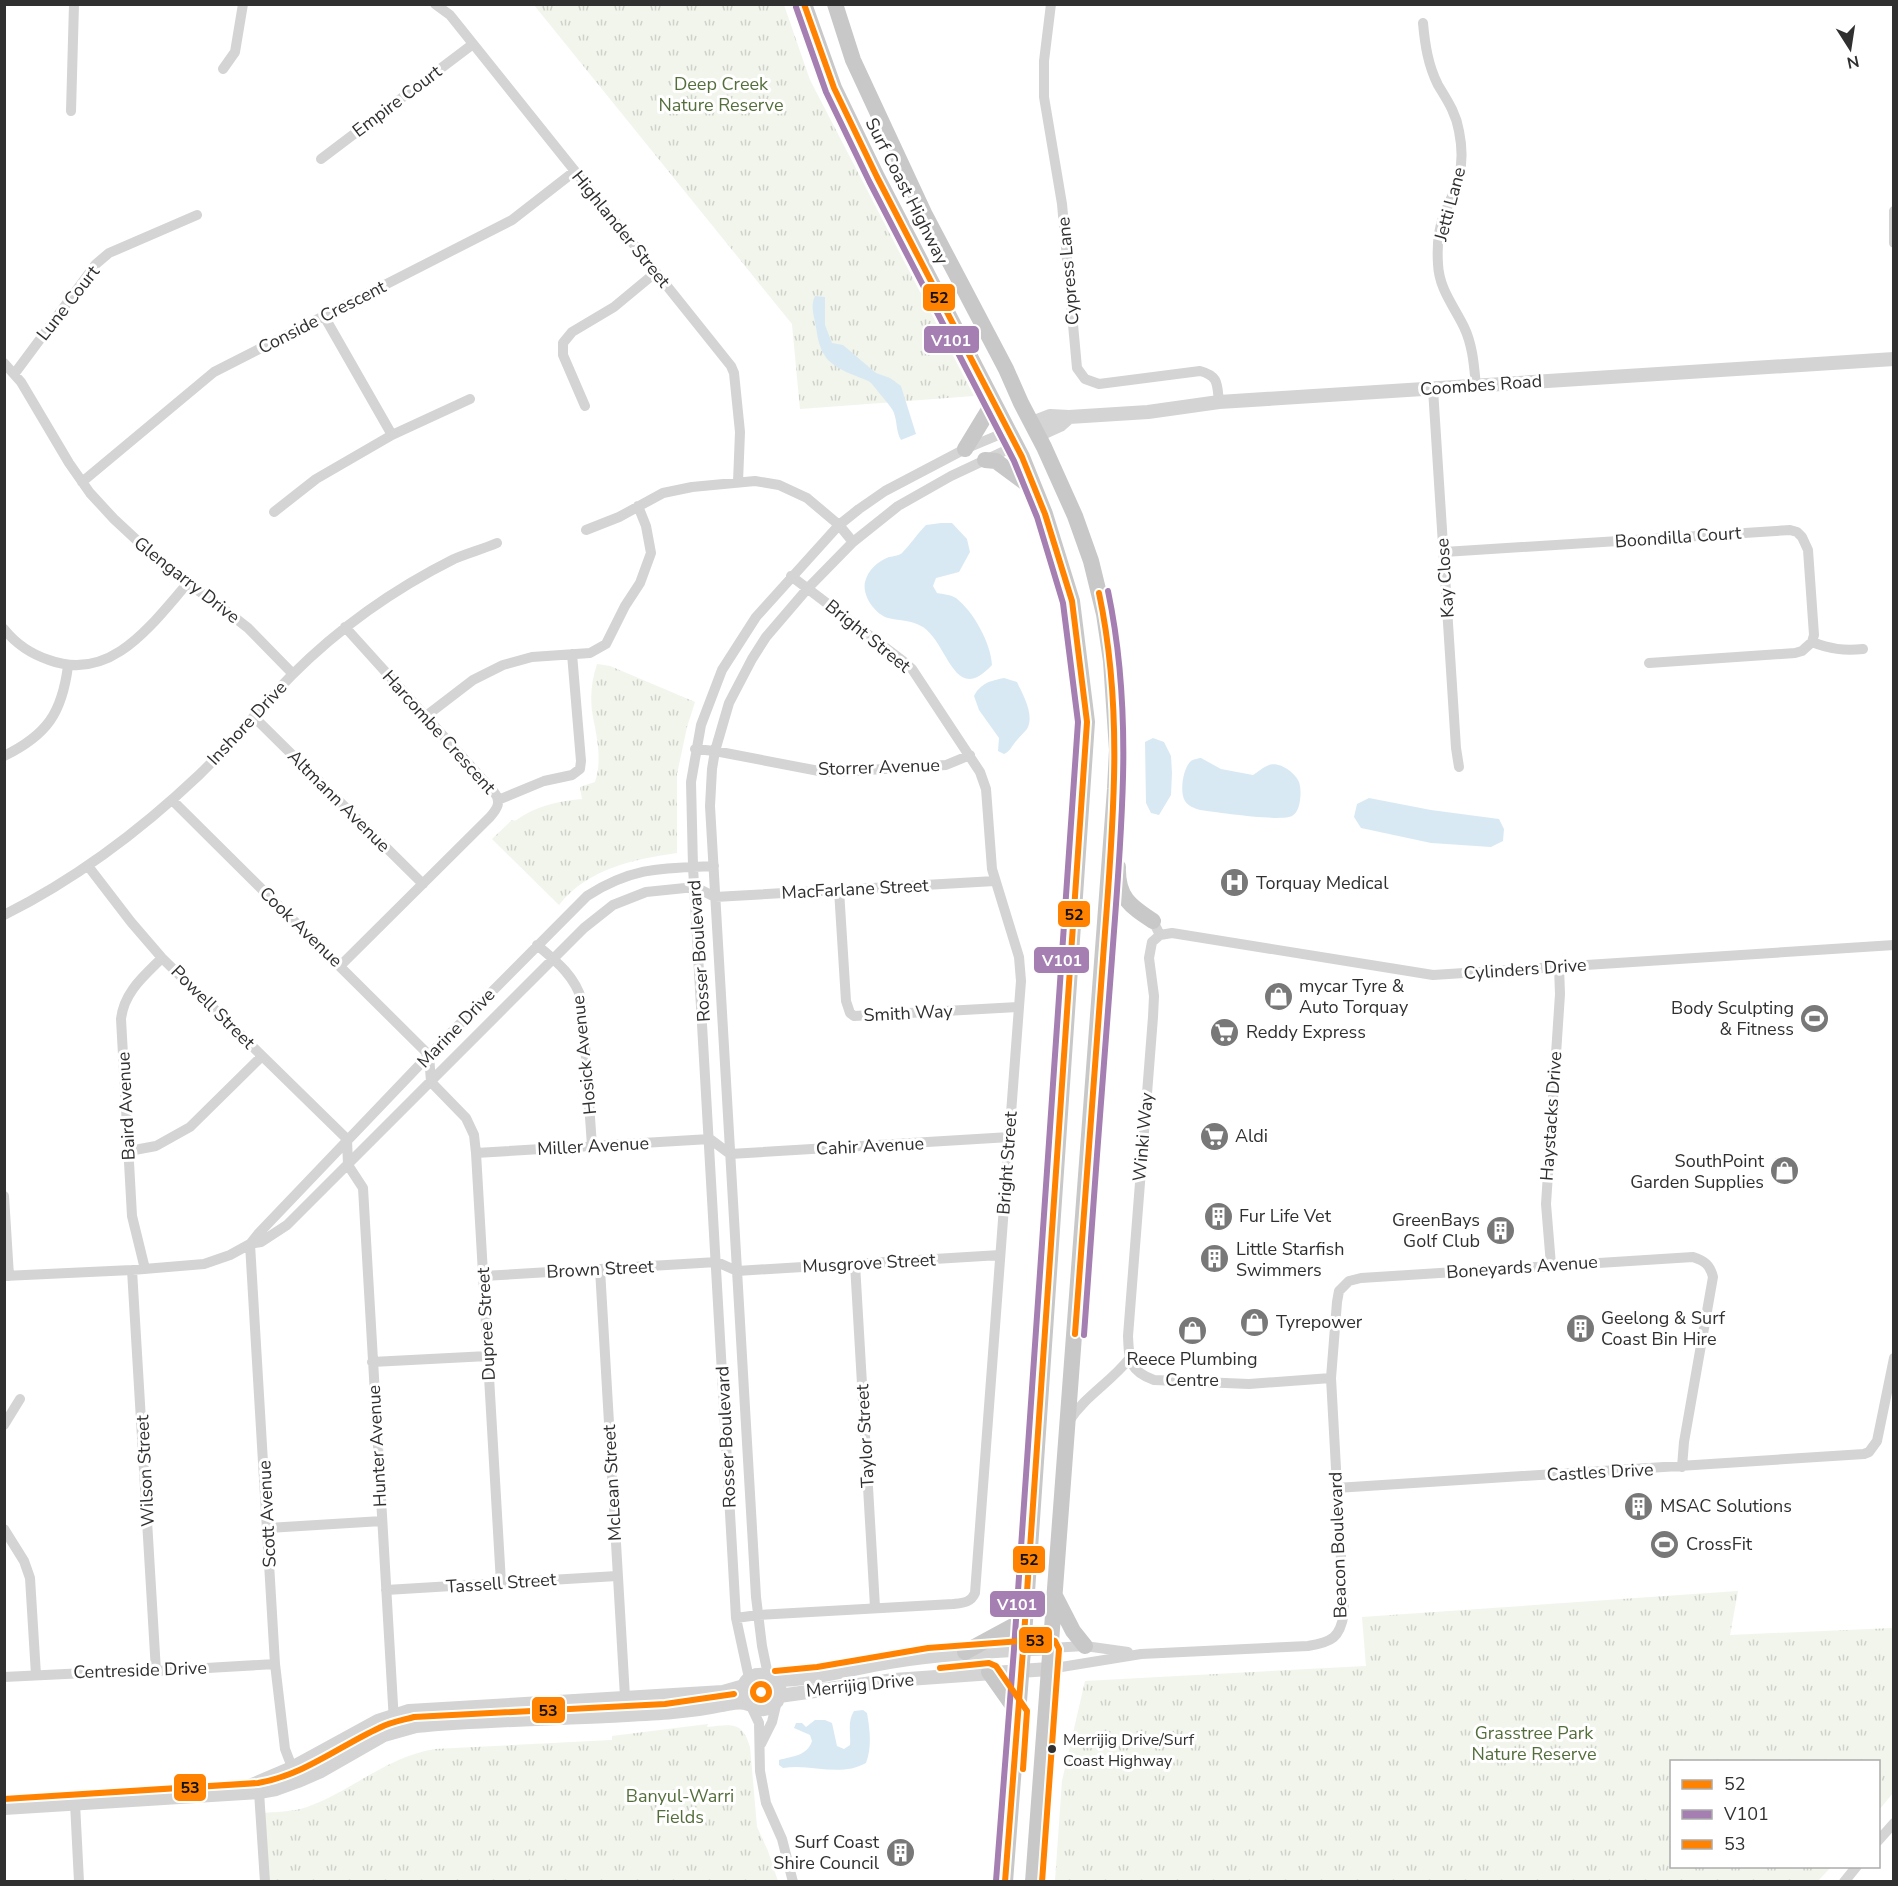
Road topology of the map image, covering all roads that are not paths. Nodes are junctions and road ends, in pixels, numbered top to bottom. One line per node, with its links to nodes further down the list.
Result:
1 (74, 4): 10 (street)
2 (243, 4): 9 (street)
3 (435, 4): 8 (street, Highlander Street)
4 (804, 4): 16 (main road, Surf Coast Highway)
5 (835, 4): 15 (main road, Surf Coast Highway)
6 (1051, 4): 26 (street, Cypress Lane)
7 (1423, 23): 23 (street, Jetti Lane)
8 (473, 44): 11 (street, Empire Court); 12 (street, Highlander Street)
9 (223, 69)
10 (71, 111)
11 (321, 159)
12 (574, 171): 18 (street, Highlander Street); 19 (street, Conside Crescent)
13 (1893, 211): 17 (street)
14 (197, 215): 22 (street, Lune Court)
15 (925, 215): 16 (main road); 29 (main road, Surf Coast Highway)
16 (902, 227): 27 (main road, Surf Coast Highway)
17 (1893, 243)
18 (655, 273): 28 (street); 35 (street, Highlander Street)
19 (324, 316): 30 (street); 34 (street, Conside Crescent)
20 (1893, 359): 23 (street, Coombes Road)
21 (4, 363): 22 (street, Glengarry Drive)
22 (15, 373): 34 (street, Glengarry Drive)
23 (1476, 386): 24 (street, Coombes Road)
24 (1433, 388): 26 (street, Coombes Road); 43 (street, Kay Close)
25 (470, 399): 30 (street)
26 (1220, 402): 29 (street, Coombes Road)
27 (993, 403): 31 (main road, Surf Coast Highway); 32 (main road)
28 (585, 406)
29 (1035, 429): 31 (main road); 62 (main road, Surf Coast Highway)
30 (392, 435): 38 (street)
31 (1012, 439): 32 (street, Rosser Boulevard); 33 (street, Rosser Boulevard); 36 (main road, Surf Coast Highway)
32 (965, 449): 39 (street, Rosser Boulevard)
33 (985, 460): 36 (main road); 41 (street, Rosser Boulevard)
34 (82, 482): 45 (street, Glengarry Drive)
35 (738, 482): 37 (street); 39 (street)
36 (1036, 491): 126 (main road, Surf Coast Highway)
37 (638, 506): 40 (street); 51 (street)
38 (274, 512)
39 (838, 525): 41 (street); 44 (street, Rosser Boulevard)
40 (586, 530)
41 (853, 542): 46 (street, Rosser Boulevard)
42 (497, 543): 47 (street, Inshore Drive)
43 (1444, 552): 49 (street, Boondilla Court); 61 (street, Kay Close)
44 (791, 576): 46 (street, Bright Street); 57 (street, Rosser Boulevard)
45 (187, 584): 53 (street); 54 (street, Glengarry Drive)
46 (808, 588): 58 (street, Rosser Boulevard); 59 (street, Bright Street)
47 (345, 627): 54 (street, Inshore Drive); 55 (street, Harcombe Crescent)
48 (4, 629): 53 (street)
49 (1812, 642): 50 (street); 52 (street)
50 (1863, 649)
51 (572, 654): 55 (street); 64 (street)
52 (1649, 663)
53 (68, 666): 60 (street)
54 (293, 674): 56 (street, Inshore Drive)
55 (426, 716): 64 (street, Harcombe Crescent)
56 (254, 717): 63 (street, Inshore Drive); 69 (street, Altmann Avenue)
57 (696, 749): 58 (street, Storrer Avenue); 67 (street, Rosser Boulevard)
58 (715, 751): 59 (street, Storrer Avenue); 66 (street, Rosser Boulevard)
59 (970, 755): 68 (street, Bright Street)
60 (4, 756)
61 (1459, 767)
62 (1115, 789): 74 (main road); 112 (main road, Surf Coast Highway)
63 (172, 800): 65 (street, Inshore Drive); 79 (street, Cook Avenue)
64 (498, 800): 69 (street, Harcombe Crescent)
65 (88, 866): 73 (street, Inshore Drive); 77 (street, Powell Street)
66 (714, 866): 67 (street, Marine Drive); 72 (street, Rosser Boulevard)
67 (693, 867): 70 (street, Rosser Boulevard); 75 (street, Marine Drive)
68 (995, 881): 71 (street, MacFarlane Street); 81 (street, Bright Street)
69 (423, 884): 79 (street, Harcombe Crescent)
70 (695, 887): 72 (street); 78 (street, Marine Drive); 87 (street, Rosser Boulevard)
71 (839, 890): 72 (street, MacFarlane Street); 81 (street, Smith Way)
72 (715, 897): 91 (street, Rosser Boulevard)
73 (4, 915)
74 (1156, 928): 80 (street, Cylinders Drive); 108 (street, Winki Way)
75 (537, 945): 78 (street, Hosick Avenue); 82 (street, Marine Drive)
76 (1893, 945): 80 (street, Cylinders Drive)
77 (162, 958): 83 (street, Powell Street); 89 (street, Baird Avenue)
78 (553, 959): 84 (street, Marine Drive); 88 (street, Hosick Avenue)
79 (340, 966): 82 (street, Cook Avenue)
80 (1559, 967): 98 (street, Haystacks Drive)
81 (1019, 1006): 85 (street, Bright Street)
82 (429, 1055): 84 (street); 86 (street, Marine Drive)
83 (262, 1056): 86 (street, Powell Street); 89 (street)
84 (431, 1082): 90 (street, Dupree Street); 92 (street, Marine Drive)
85 (1010, 1137): 91 (street, Cahir Avenue); 95 (street, Bright Street)
86 (347, 1139): 92 (street); 94 (street, Marine Drive)
87 (710, 1139): 88 (street, Miller Avenue); 91 (street); 96 (street, Rosser Boulevard)
88 (592, 1146): 90 (street, Miller Avenue)
89 (129, 1151): 99 (street, Baird Avenue)
90 (476, 1153): 104 (street, Dupree Street)
91 (730, 1154): 102 (street, Rosser Boulevard)
92 (348, 1165): 94 (street, Marine Drive); 109 (street, Hunter Avenue)
93 (4, 1196): 103 (street)
94 (250, 1244): 99 (street, Marine Drive); 117 (street, Scott Avenue)
95 (1000, 1255): 97 (street, Musgrove Street); 123 (street, Bright Street)
96 (717, 1262): 100 (street, Brown Street); 102 (street); 125 (street, Rosser Boulevard)
97 (855, 1264): 102 (street, Musgrove Street); 123 (street, Taylor Street)
98 (1551, 1265): 105 (street, Boneyards Avenue); 114 (street, Boneyards Avenue)
99 (145, 1269): 101 (street, Marine Drive)
100 (600, 1269): 104 (street, Brown Street); 119 (street, McLean Street)
101 (132, 1270): 103 (street, Marine Drive); 135 (street, Wilson Street)
102 (737, 1271): 124 (street, Rosser Boulevard)
103 (7, 1276)
104 (483, 1276): 106 (street, Dupree Street)
105 (1339, 1291): 110 (street, Beacon Boulevard)
106 (488, 1356): 109 (street); 120 (street, Dupree Street)
107 (1893, 1358): 114 (street, Castles Drive)
108 (1129, 1359): 110 (street); 112 (street)
109 (372, 1362): 116 (street, Hunter Avenue)
110 (1331, 1378): 115 (street, Beacon Boulevard)
111 (20, 1399): 113 (street)
112 (1069, 1422): 122 (main road, Surf Coast Highway)
113 (4, 1425)
114 (1682, 1467): 115 (street, Castles Drive)
115 (1336, 1488): 131 (street, Beacon Boulevard)
116 (382, 1521): 117 (street); 121 (street, Hunter Avenue)
117 (268, 1528): 132 (street, Scott Avenue)
118 (4, 1529): 137 (street)
119 (617, 1576): 120 (street, Tassell Street); 141 (street, McLean Street)
120 (501, 1583): 121 (street, Tassell Street)
121 (386, 1590): 145 (street, Hunter Avenue)
122 (1054, 1596): 127 (main road); 128 (main road, Surf Coast Highway)
123 (875, 1607): 124 (street, Bright Street)
124 (758, 1615): 125 (street); 139 (street, Rosser Boulevard)
125 (736, 1618): 140 (street, Rosser Boulevard)
126 (1024, 1620): 129 (main road, Surf Coast Highway); 130 (main road)
127 (1085, 1646): 128 (street, Beacon Boulevard); 131 (street, Beacon Boulevard)
128 (1050, 1648): 129 (street, Merrijig Drive); 133 (main road, Surf Coast Highway)
129 (1023, 1650): 130 (street, Merrijig Drive); 134 (main road, Surf Coast Highway)
130 (965, 1652): 139 (street, Merrijig Drive)
131 (1141, 1654): 133 (street, Beacon Boulevard)
132 (275, 1664): 135 (street, Centreside Drive); 148 (street, Scott Avenue)
133 (1049, 1669): 134 (street, Merrijig Drive); 161 (main road, Surf Coast Highway)
134 (1022, 1670): 136 (street, Merrijig Drive); 144 (main road, Surf Coast Highway)
135 (156, 1671): 137 (street, Centreside Drive)
136 (989, 1672): 142 (street, Merrijig Drive); 144 (main road)
137 (36, 1675): 138 (street, Centreside Drive)
138 (4, 1677)
139 (772, 1678): 140 (street, Merrijig Drive); 142 (street, Merrijig Drive)
140 (747, 1682): 141 (street, Merrijig Drive); 143 (street)
141 (625, 1697): 145 (street, Merrijig Drive)
142 (778, 1699): 143 (street, Merrijig Drive); 147 (street)
143 (748, 1704): 146 (street, Merrijig Drive); 147 (street)
144 (1018, 1713): 160 (main road, Surf Coast Highway)
145 (394, 1714): 146 (street, Hunter Avenue); 148 (street, Merrijig Drive)
146 (395, 1731): 149 (street, Merrijig Drive)
147 (760, 1747): 159 (street)
148 (292, 1768): 149 (street, Scott Avenue); 150 (street, Merrijig Drive)
149 (298, 1781): 151 (street, Merrijig Drive)
150 (234, 1792): 151 (street, Merrijig Drive); 152 (street, Merrijig Drive)
151 (259, 1792): 158 (street)
152 (75, 1803): 153 (street, Merrijig Drive); 157 (street)
153 (4, 1808)
154 (1893, 1823): 155 (street)
155 (1880, 1839)
156 (1855, 1868): 162 (street)
157 (80, 1881)
158 (265, 1881)
159 (793, 1881)
160 (1005, 1881)
161 (1033, 1881)
162 (1844, 1881)

